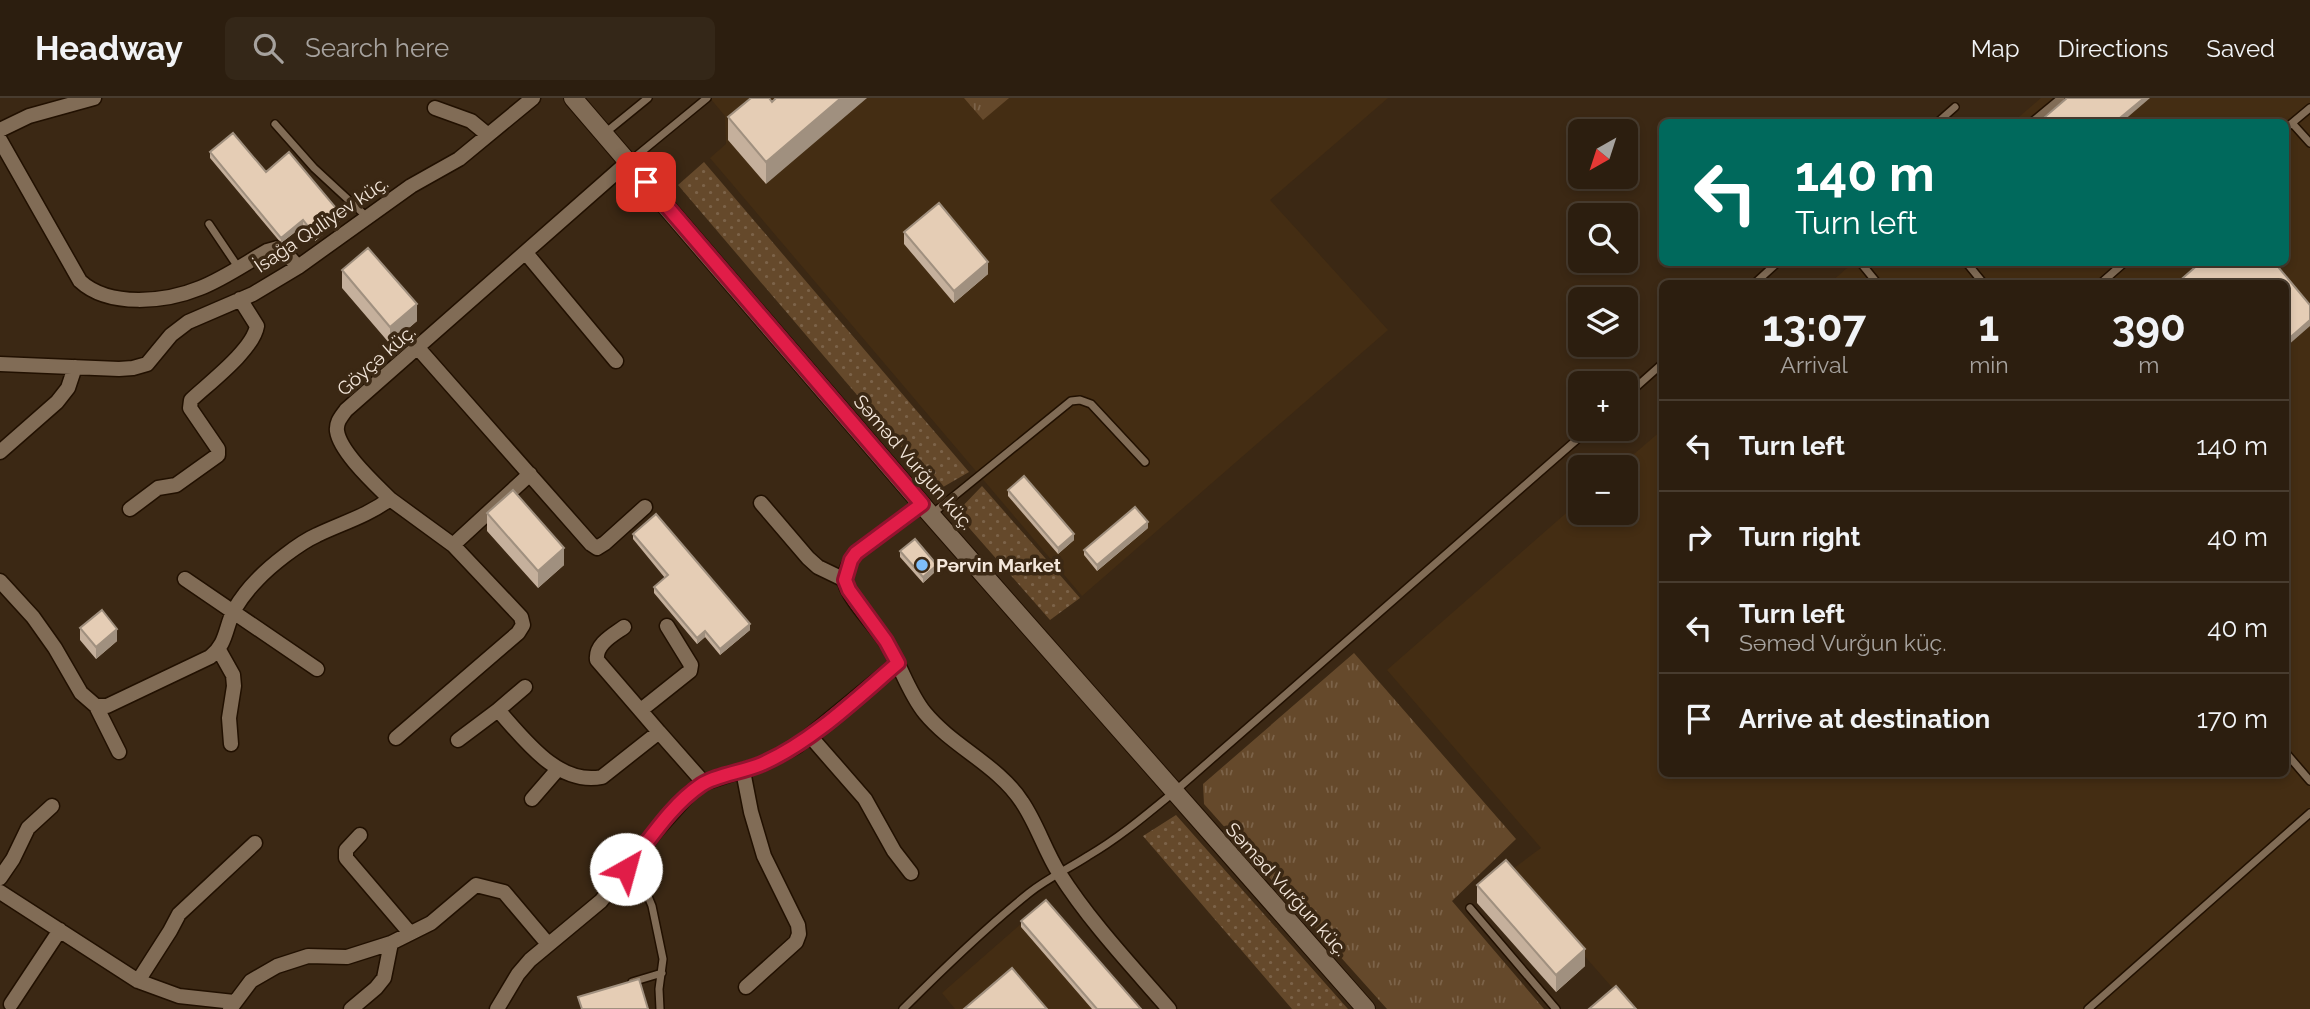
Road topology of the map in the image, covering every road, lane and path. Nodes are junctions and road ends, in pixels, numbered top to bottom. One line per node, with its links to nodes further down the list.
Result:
1 (94, 98): 15 (street)
2 (533, 98): 17 (street, İsağa Quliyev küç.)
3 (648, 98): 16 (lane)
4 (707, 98): 20 (lane)
5 (2061, 98): 11 (lane)
6 (580, 100): 16 (main road, Səməd Vurğun küç.)
7 (1955, 107): 10 (lane)
8 (435, 108): 17 (street)
9 (2310, 108): 12 (lane)
10 (1941, 119)
11 (2036, 119)
12 (2292, 122): 14 (lane); 19 (lane)
13 (275, 124): 21 (lane)
14 (2289, 125)
15 (0, 130)
16 (604, 134): 20 (main road, Səməd Vurğun küç.)
17 (488, 135): 21 (street, İsağa Quliyev küç.)
18 (0, 140): 28 (street)
19 (2310, 143)
20 (628, 162): 23 (street, Göyçə küç.); 49 (main road, Səməd Vurğun küç.)
21 (368, 218): 29 (street, İsağa Quliyev küç.)
22 (209, 224): 28 (lane)
23 (526, 253): 35 (street, Göyçə küç.); 36 (street)
24 (1774, 266): 30 (lane)
25 (1863, 266): 31 (lane)
26 (1969, 266): 32 (lane)
27 (2120, 266): 33 (lane)
28 (238, 267): 29 (street)
29 (298, 267): 34 (street, İsağa Quliyev küç.)
30 (1758, 280)
31 (1875, 280)
32 (1981, 280)
33 (2105, 280)
34 (240, 299): 38 (street, İsağa Quliyev küç.); 48 (street)
35 (418, 348): 44 (street); 45 (street, Göyçə küç.)
36 (616, 361)
37 (0, 363): 38 (street, İsağa Quliyev küç.)
38 (75, 367): 42 (street)
39 (1659, 367): 40 (lane)
40 (1638, 385)
41 (1575, 441): 75 (lane)
42 (0, 452)
43 (1145, 462): 49 (lane)
44 (530, 474): 47 (street); 50 (street)
45 (390, 499): 50 (street); 54 (street)
46 (761, 503): 52 (street)
47 (645, 507)
48 (130, 509)
49 (927, 509): 52 (street); 75 (main road, Səməd Vurğun küç.)
50 (453, 545): 66 (street)
51 (185, 579): 54 (street)
52 (845, 580): 58 (street)
53 (0, 581): 61 (street)
54 (233, 613): 57 (street); 59 (street)
55 (667, 626): 63 (street)
56 (624, 627): 63 (street)
57 (219, 650): 61 (street); 68 (street)
58 (898, 663): 65 (street); 82 (street)
59 (317, 669)
60 (525, 687): 62 (street)
61 (96, 706): 69 (street)
62 (498, 710): 67 (street); 71 (street)
63 (641, 710): 64 (street)
64 (659, 732): 71 (street); 74 (street)
65 (810, 736): 72 (street); 83 (street)
66 (396, 738)
67 (458, 740)
68 (232, 744)
69 (119, 752)
70 (2289, 757): 73 (lane)
71 (558, 768): 76 (street)
72 (743, 771): 74 (street); 94 (street)
73 (2310, 782)
74 (704, 783): 81 (street)
75 (1174, 792): 82 (lane); 103 (main road, Səməd Vurğun küç.)
76 (532, 799)
77 (51, 806): 84 (street)
78 (2310, 813): 105 (lane)
79 (360, 835): 88 (street)
80 (255, 843): 92 (street)
81 (626, 869): 90 (street); 91 (lane)
82 (1058, 872): 101 (lane); 102 (street)
83 (911, 873)
84 (0, 878)
85 (0, 892): 87 (street)
86 (1469, 908): 104 (lane)
87 (60, 930): 92 (street); 96 (street)
88 (410, 933): 89 (street); 90 (street)
89 (391, 943): 97 (street); 98 (street)
90 (548, 944): 95 (street)
91 (662, 973): 93 (lane); 100 (lane)
92 (138, 981): 97 (street)
93 (628, 983)
94 (746, 987)
95 (509, 1003): 99 (street)
96 (11, 1004)
97 (232, 1005)
98 (351, 1009)
99 (497, 1009)
100 (660, 1009)
101 (903, 1009)
102 (1169, 1009)
103 (1366, 1009)
104 (1556, 1009)
105 (2088, 1009)

